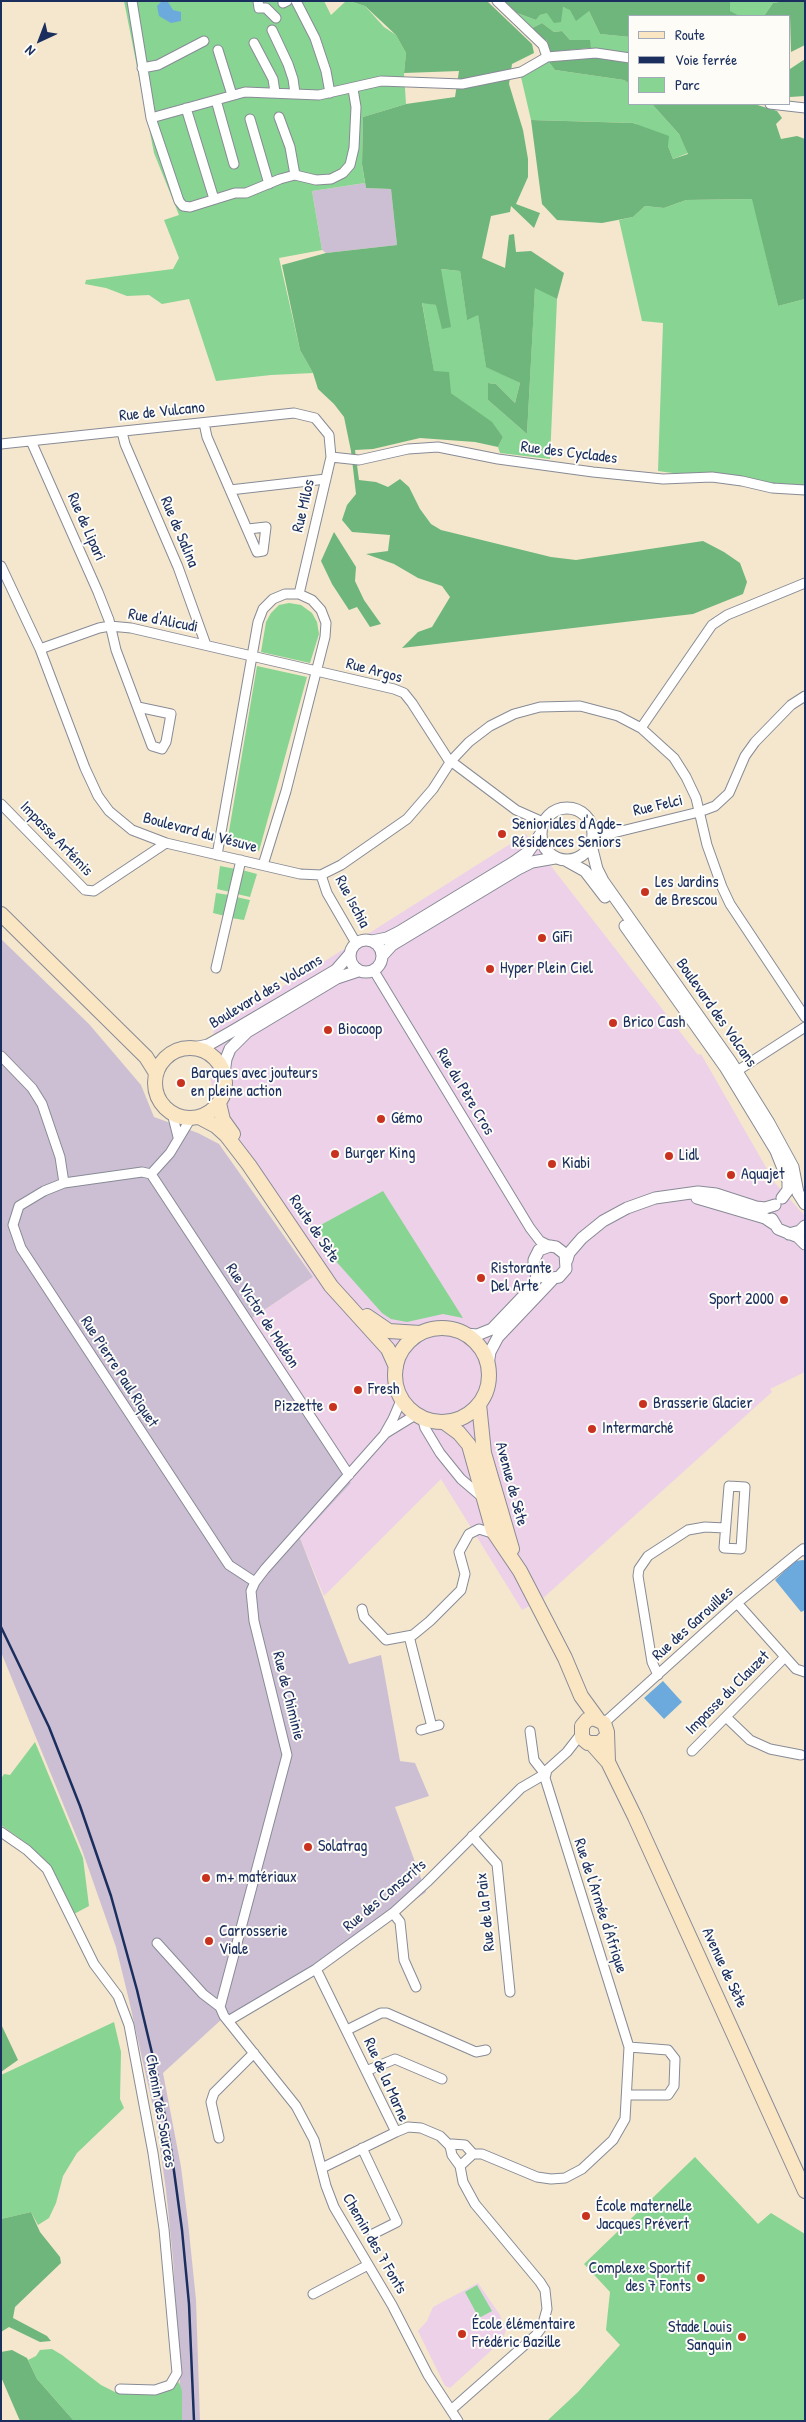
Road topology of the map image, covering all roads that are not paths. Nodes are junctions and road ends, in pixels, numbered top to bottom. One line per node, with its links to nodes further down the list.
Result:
1 (132, 1): 12 (street)
2 (258, 1): 5 (street)
3 (296, 1): 15 (street)
4 (497, 1): 10 (street)
5 (276, 18)
6 (272, 30): 16 (street)
7 (204, 41): 12 (street)
8 (254, 43): 14 (street)
9 (218, 50): 17 (street)
10 (547, 57): 11 (street); 13 (street)
11 (628, 58)
12 (142, 68): 22 (street)
13 (353, 89): 15 (street); 26 (street)
14 (275, 92): 16 (street); 17 (street)
15 (330, 93): 16 (street)
16 (295, 94)
17 (232, 95): 18 (street)
18 (216, 100): 20 (street); 25 (street)
19 (779, 105): 21 (street)
20 (186, 108): 22 (street); 28 (street)
21 (805, 108)
22 (151, 118): 28 (street)
23 (279, 118): 26 (street)
24 (250, 119): 27 (street)
25 (234, 164)
26 (295, 175): 27 (street)
27 (269, 184): 28 (street)
28 (214, 199)
29 (204, 423): 30 (street, Rue de Vulcano); 31 (street, Rue de Vulcano); 36 (street)
30 (323, 426): 34 (street, Rue Milos)
31 (122, 432): 32 (street, Rue de Vulcano); 43 (street, Rue de Salina)
32 (31, 441): 33 (street, Rue de Vulcano); 42 (street, Rue de Lipari)
33 (1, 444)
34 (331, 457): 35 (street, Rue Milos); 37 (street, Rue des Cyclades)
35 (326, 479): 36 (street); 41 (street, Rue Milos)
36 (230, 490): 38 (street)
37 (805, 490)
38 (248, 529)
39 (1, 566): 44 (street, Boulevard du Vésuve)
40 (805, 583): 49 (street)
41 (299, 594): 45 (street); 46 (street)
42 (110, 626): 43 (street, Rue d'Alicudi); 44 (street, Rue d'Alicudi); 48 (street, Rue de Lipari)
43 (206, 645): 45 (street, Rue d'Alicudi)
44 (40, 650): 56 (street, Boulevard du Vésuve)
45 (252, 657): 46 (street); 57 (street)
46 (315, 671): 50 (street, Rue Argos); 60 (street)
47 (805, 696): 52 (street, Rue Felci)
48 (138, 707): 48 (street, Rue de Lipari)
49 (641, 728): 50 (street); 52 (street)
50 (451, 761): 53 (street, Rue Argos); 61 (street)
51 (1, 804): 56 (street, Impasse Artémis)
52 (699, 812): 55 (street, Rue Felci); 70 (street)
53 (543, 822): 54 (street); 55 (street)
54 (540, 835): 58 (street); 63 (street)
55 (592, 840): 58 (street); 76 (street, Boulevard des Volcans)
56 (166, 843): 57 (street, Boulevard du Vésuve)
57 (217, 854): 59 (street, Boulevard du Vésuve)
58 (561, 859): 66 (street); 86 (street, Boulevard des Volcans)
59 (241, 860): 60 (street, Boulevard du Vésuve); 67 (street)
60 (263, 866): 61 (street, Boulevard du Vésuve)
61 (321, 875): 64 (street, Rue Ischia)
62 (1, 914): 72 (main road)
63 (372, 941): 64 (street); 66 (street)
64 (356, 943): 65 (street)
65 (349, 955): 68 (street); 73 (street, Boulevard des Volcans)
66 (382, 956): 69 (street)
67 (216, 968)
68 (358, 971): 69 (street); 78 (street, Boulevard des Volcans)
69 (374, 971): 90 (street, Rue du Père Cros)
70 (805, 1017)
71 (805, 1028): 76 (street)
72 (125, 1037): 74 (main road); 77 (main road)
73 (194, 1048): 74 (main road); 78 (main road)
74 (172, 1053): 77 (main road)
75 (1, 1056): 84 (street)
76 (737, 1071): 87 (street, Boulevard des Volcans)
77 (156, 1073): 80 (main road)
78 (224, 1074): 79 (main road)
79 (219, 1103): 81 (main road); 99 (main road, Route de Sète)
80 (172, 1113): 81 (main road); 82 (street)
81 (195, 1118): 82 (street); 102 (main road, Route de Sète)
82 (178, 1137): 83 (street)
83 (151, 1174): 84 (street); 108 (street, Rue Victor de Moléon)
84 (64, 1183): 115 (street, Rue Pierre Paul Riquet)
85 (686, 1195): 86 (street); 88 (street); 92 (street)
86 (779, 1201): 87 (street); 88 (street, Boulevard des Volcans)
87 (805, 1204)
88 (774, 1224): 91 (street)
89 (805, 1226): 91 (street)
90 (530, 1228): 94 (street, Rue du Père Cros); 95 (street, Rue du Père Cros)
91 (789, 1234): 93 (street)
92 (582, 1238): 94 (street); 96 (street)
93 (805, 1244)
94 (553, 1247): 95 (street); 96 (street)
95 (536, 1255): 97 (street)
96 (567, 1260): 98 (street)
97 (535, 1269): 98 (street); 100 (street)
98 (553, 1279): 101 (street)
99 (420, 1333): 100 (main road); 102 (main road)
100 (466, 1334): 101 (main road)
101 (488, 1365): 104 (main road)
102 (396, 1367): 103 (main road)
103 (402, 1398): 105 (main road); 107 (street)
104 (479, 1404): 106 (main road); 114 (main road, Avenue de Sète)
105 (419, 1416): 106 (main road); 107 (street); 109 (street)
106 (444, 1422): 109 (main road, Avenue de Sète)
107 (384, 1435): 108 (street)
108 (349, 1475): 115 (street)
109 (483, 1502): 111 (street); 112 (main road, Avenue de Sète)
110 (725, 1528): 110 (street); 121 (street)
111 (478, 1529): 112 (street); 118 (street)
112 (494, 1534): 114 (main road, Avenue de Sète)
113 (804, 1550): 116 (street, Rue des Garouilles)
114 (520, 1571): 125 (main road, Avenue de Sète)
115 (255, 1582): 136 (street, Rue de Chiminie)
116 (737, 1603): 119 (street); 121 (street, Rue des Garouilles)
117 (362, 1609): 118 (street)
118 (409, 1636): 123 (street)
119 (785, 1657): 120 (street); 122 (street, Impasse du Clauzet)
120 (805, 1672)
121 (658, 1675): 125 (street, Rue des Garouilles)
122 (726, 1717): 126 (street, Impasse du Clauzet); 127 (street)
123 (421, 1730)
124 (530, 1731): 128 (street, Rue de l'Armée d'Afrique)
125 (593, 1732): 128 (street); 152 (main road, Avenue de Sète)
126 (692, 1751)
127 (802, 1755)
128 (545, 1774): 130 (street, Rue des Conscrits); 139 (street, Rue de l'Armée d'Afrique)
129 (1, 1832): 156 (street, Chemin des Sources)
130 (472, 1836): 131 (street, Rue des Conscrits); 135 (street, Rue de la Paix)
131 (393, 1912): 133 (street, Rue des Conscrits); 134 (street)
132 (157, 1943): 136 (street, Chemin des 7 Fonts)
133 (316, 1968): 137 (street, Rue des Conscrits); 138 (street, Rue de la Marne)
134 (416, 1987)
135 (510, 1992)
136 (220, 2007): 137 (street, Chemin des 7 Fonts)
137 (228, 2021): 141 (street, Chemin des 7 Fonts)
138 (346, 2030): 140 (street); 142 (street, Rue de la Marne)
139 (628, 2047): 144 (street, Rue de l'Armée d'Afrique); 144 (street)
140 (486, 2050)
141 (254, 2053): 146 (street); 151 (street, Chemin des 7 Fonts)
142 (366, 2071): 143 (street); 145 (street, Rue de la Marne)
143 (442, 2079)
144 (627, 2095): 149 (street, Rue de l'Armée d'Afrique)
145 (396, 2132): 147 (street); 148 (street, Rue de la Marne)
146 (219, 2138)
147 (450, 2146): 149 (street, Rue de l'Armée d'Afrique); 150 (street)
148 (362, 2148): 151 (street, Rue de la Marne); 153 (street)
149 (473, 2154): 150 (street)
150 (460, 2166): 157 (street)
151 (322, 2168): 154 (street, Chemin des 7 Fonts)
152 (805, 2191)
153 (373, 2234)
154 (368, 2264): 155 (street); 157 (street, Chemin des 7 Fonts)
155 (313, 2294)
156 (120, 2389)
157 (451, 2410): 158 (street, Chemin des 7 Fonts)
158 (458, 2421)

